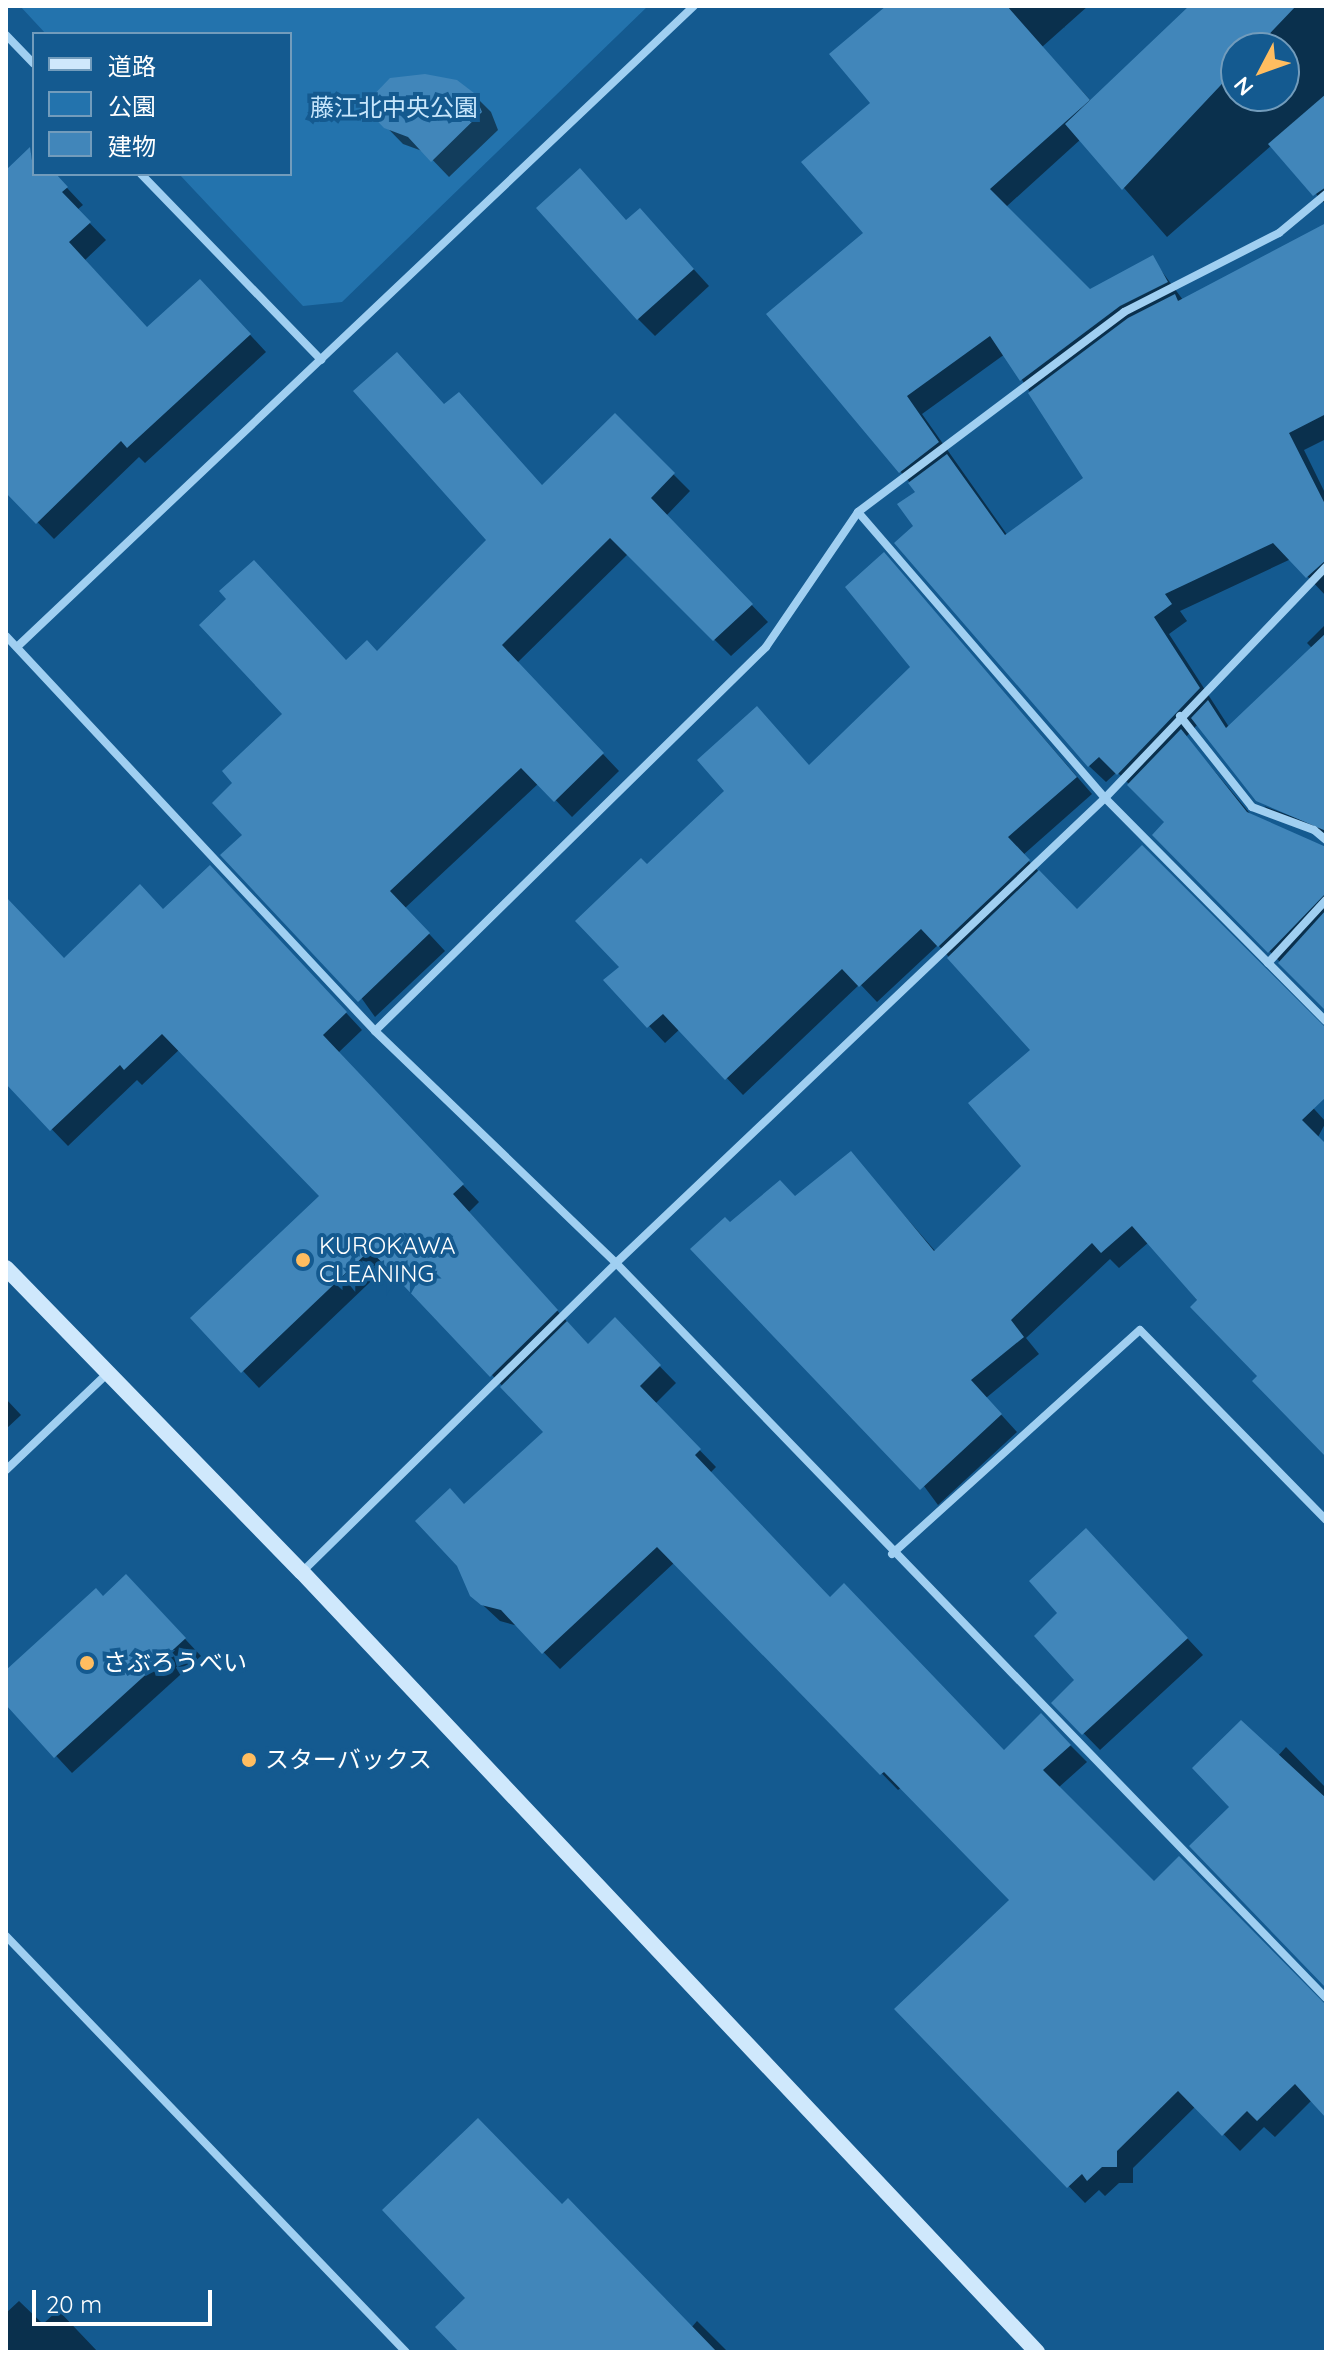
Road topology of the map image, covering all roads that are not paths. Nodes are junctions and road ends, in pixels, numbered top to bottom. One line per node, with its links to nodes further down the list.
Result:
1 (694, 6): 6 (street)
2 (6, 35): 3 (street)
3 (32, 62)
4 (143, 176): 6 (street)
5 (1326, 194): 7 (street)
6 (321, 360): 10 (street)
7 (858, 512): 12 (street); 17 (street)
8 (1326, 567): 11 (street)
9 (6, 636): 10 (street)
10 (17, 647): 17 (street)
11 (1180, 716): 12 (street); 13 (street)
12 (1105, 798): 15 (street); 18 (street)
13 (1326, 840)
14 (1326, 900): 15 (street)
15 (1268, 963): 16 (street)
16 (1326, 1021)
17 (375, 1031): 18 (street)
18 (616, 1263): 23 (street); 24 (street)
19 (6, 1268): 20 (street)
20 (108, 1372): 21 (street); 24 (street)
21 (6, 1470)
22 (1326, 1520): 23 (street)
23 (892, 1554): 26 (street)
24 (302, 1572): 28 (street)
25 (6, 1936): 27 (street)
26 (1326, 1998)
27 (406, 2352)
28 (1037, 2352)

